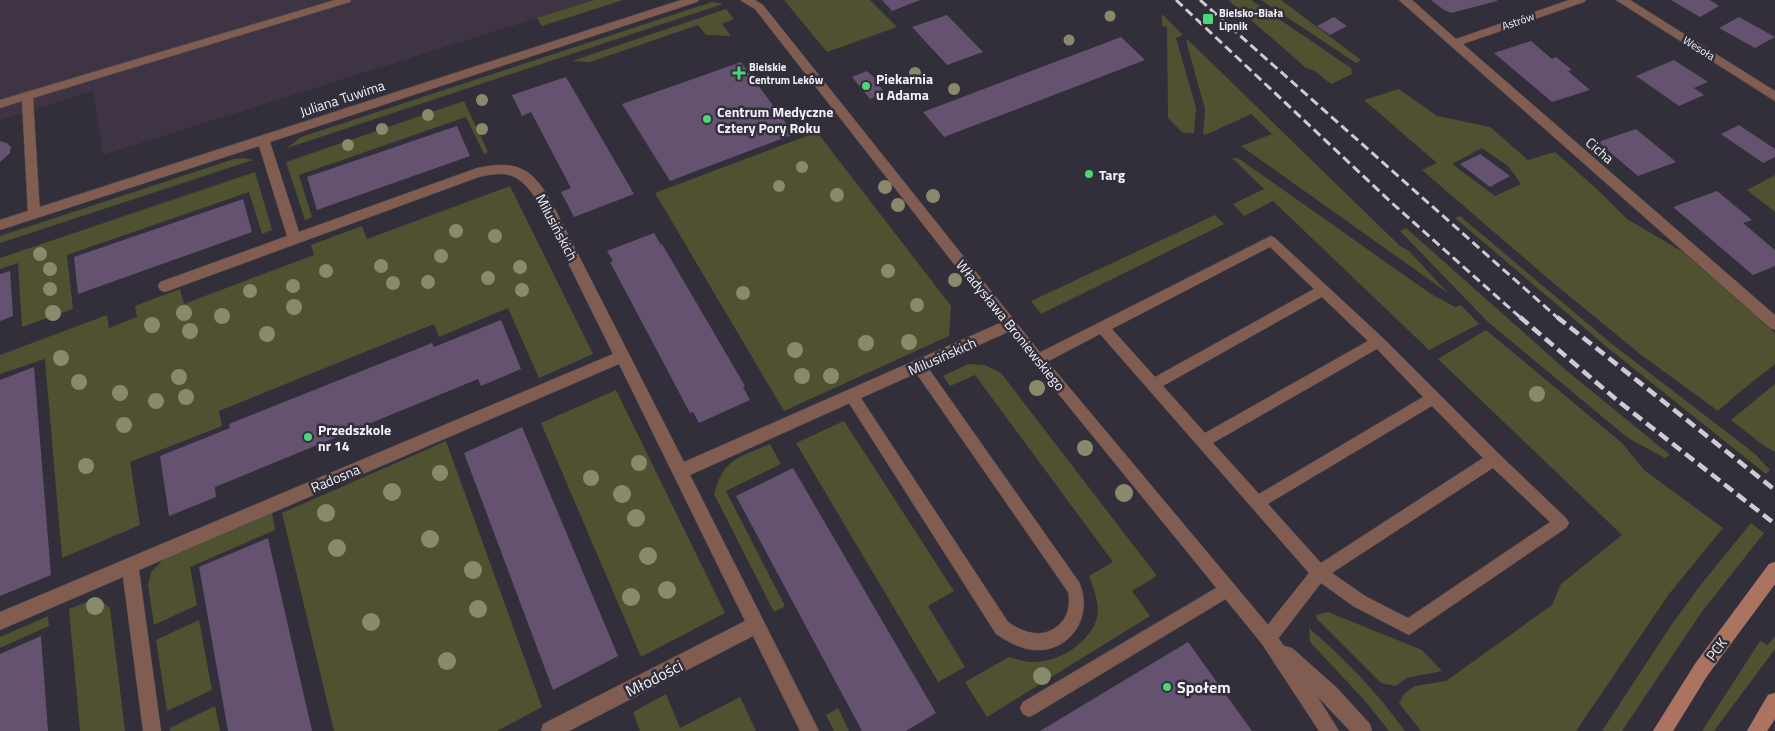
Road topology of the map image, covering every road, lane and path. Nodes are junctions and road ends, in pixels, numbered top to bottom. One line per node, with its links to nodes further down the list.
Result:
1 (346, 0): 8 (lane)
2 (693, 0): 11 (street, Juliana Tuwima)
3 (1405, 0): 7 (street, Cicha)
4 (1580, 0): 7 (street, Astrów)
5 (1622, 0): 9 (street, Wesoła)
6 (753, 4): 18 (street, Władysława Broniewskiego)
7 (1455, 42): 17 (street, Cicha)
8 (27, 96): 10 (lane); 12 (lane)
9 (1775, 97)
10 (0, 104)
11 (263, 139): 12 (street, Juliana Tuwima); 14 (street)
12 (34, 214): 13 (street, Juliana Tuwima)
13 (0, 225)
14 (295, 240): 15 (street, Milusińskich); 21 (street, Milusińskich)
15 (165, 286)
16 (1323, 290): 19 (lane); 20 (lane); 24 (lane)
17 (1775, 324)
18 (1010, 325): 22 (street, Władysława Broniewskiego); 23 (street, Milusińskich)
19 (1103, 328): 22 (lane); 24 (lane)
20 (1378, 342): 26 (lane); 27 (lane)
21 (622, 356): 29 (street, Milusińskich); 31 (street, Radosna)
22 (1038, 360): 34 (street, Władysława Broniewskiego)
23 (920, 366): 25 (street, Milusińskich); 25 (lane)
24 (1154, 384): 27 (lane)
25 (852, 396): 29 (street, Milusińskich)
26 (1433, 398): 28 (lane); 30 (lane)
27 (1204, 441): 30 (lane)
28 (1494, 459): 33 (lane); 33 (lane)
29 (681, 471): 36 (street, Milusińskich)
30 (1256, 503): 33 (lane)
31 (130, 566): 35 (street, Radosna); 40 (street)
32 (1775, 570): 45 (street, PCK)
33 (1319, 573): 37 (lane)
34 (1228, 589): 37 (street, Władysława Broniewskiego); 39 (lane)
35 (0, 621)
36 (757, 624): 41 (street, Młodości); 42 (street, Milusińskich)
37 (1268, 638): 43 (street, Władysława Broniewskiego); 44 (street, Władysława Broniewskiego)
38 (1775, 702): 46 (street)
39 (1029, 708)
40 (152, 731)
41 (550, 731)
42 (810, 731)
43 (1330, 731)
44 (1363, 731)
45 (1662, 731)
46 (1756, 731)

